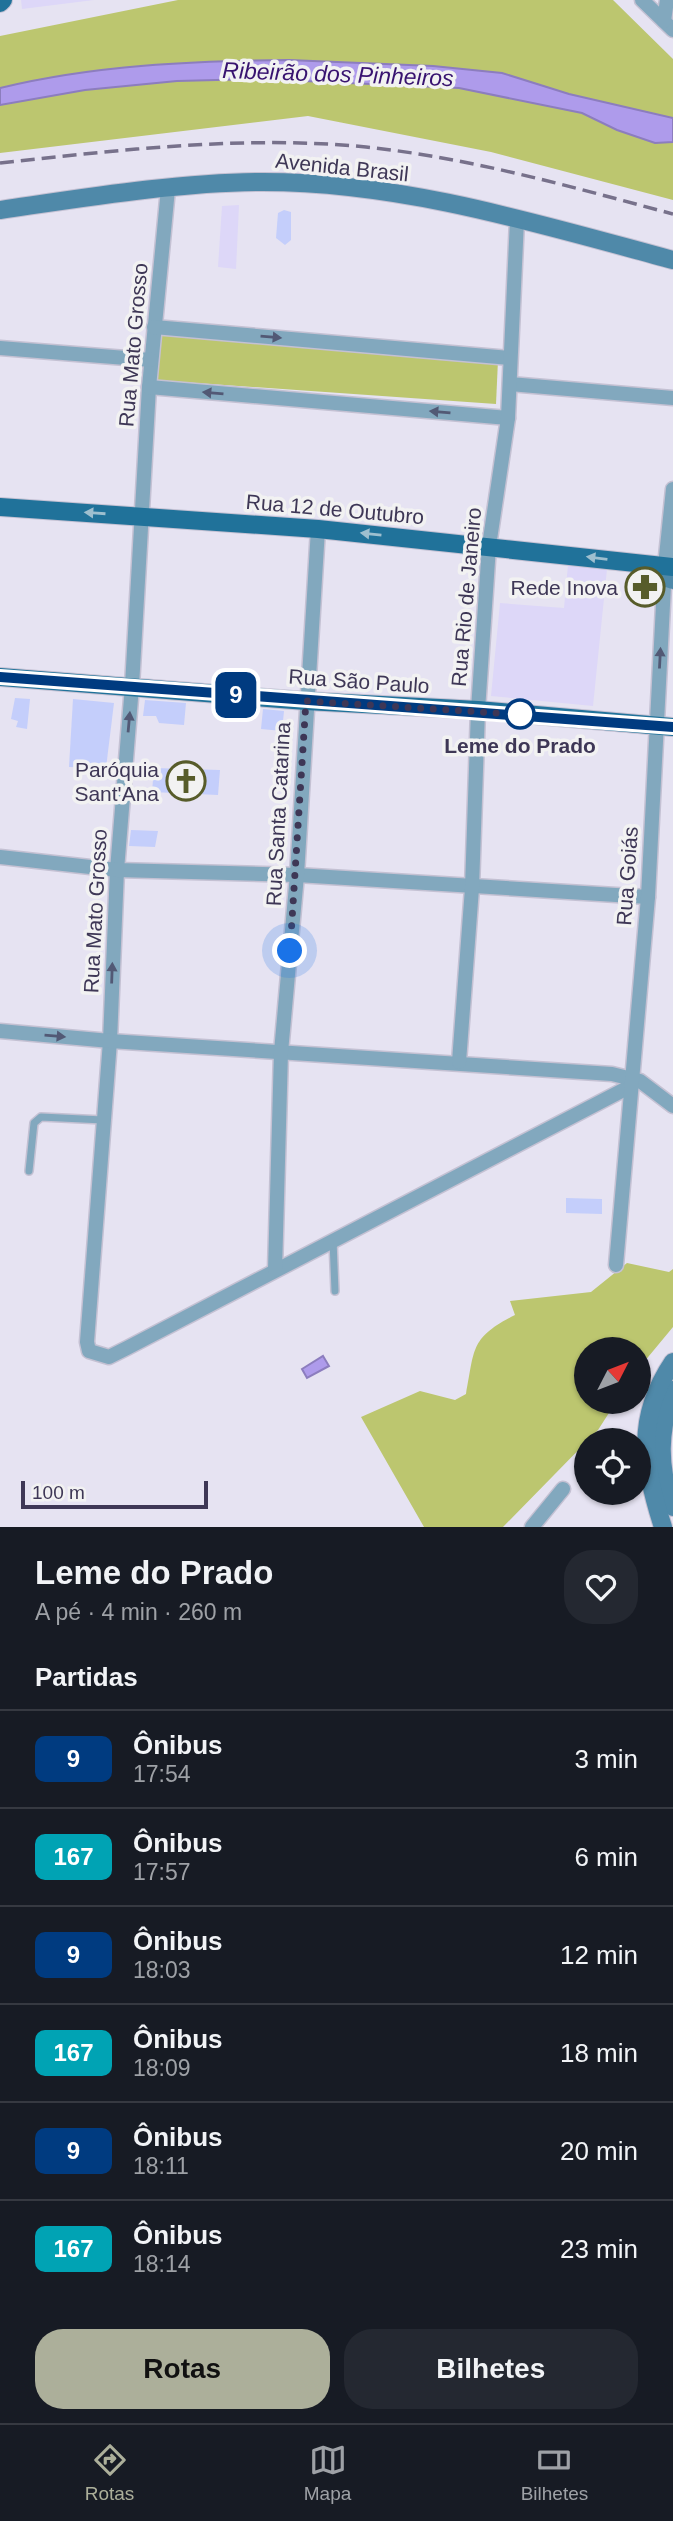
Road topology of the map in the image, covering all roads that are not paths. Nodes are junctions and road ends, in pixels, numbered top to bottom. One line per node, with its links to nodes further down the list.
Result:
1 (642, 0): 3 (street)
2 (667, 0): 3 (street)
3 (668, 25)
4 (168, 189): 5 (main road, Avenida Brasil); 6 (main road, Avenida Brasil); 8 (street, Rua Mato Grosso)
5 (0, 210)
6 (517, 220): 7 (main road, Avenida Brasil); 10 (street, Rua Rio de Janeiro)
7 (673, 260)
8 (154, 327): 10 (street, one-way to 10); 11 (street, Rua Mato Grosso)
9 (0, 348): 11 (street)
10 (510, 358): 12 (street, Rua Rio de Janeiro)
11 (151, 360): 13 (street, Rua Mato Grosso)
12 (510, 384): 14 (street); 15 (street, Rua Rio de Janeiro)
13 (149, 387): 15 (street, one-way to 13); 18 (street, Rua Mato Grosso)
14 (673, 398)
15 (508, 418): 20 (street, Rua Rio de Janeiro)
16 (673, 489): 21 (street, Rua Goiás)
17 (0, 507): 18 (main road, Rua 12 de Outubro, one-way to 17)
18 (141, 517): 19 (main road, Rua 12 de Outubro); 23 (street, Rua Mato Grosso)
19 (318, 529): 20 (main road, Rua 12 de Outubro, one-way to 19); 24 (street, Rua Santa Catarina)
20 (489, 546): 21 (main road, Rua 12 de Outubro, one-way to 20); 25 (street, Rua Rio de Janeiro)
21 (669, 573): 26 (street, Rua Goiás, one-way to 21)
22 (0, 677): 23 (main road, Rua São Paulo)
23 (132, 686): 24 (main road, Rua São Paulo); 28 (street, Rua Mato Grosso, one-way to 23)
24 (306, 701): 25 (main road, Rua São Paulo); 29 (street, Rua Santa Catarina)
25 (478, 710): 26 (main road, Rua São Paulo); 30 (street, Rua Rio de Janeiro)
26 (665, 727): 31 (street, Rua Goiás)
27 (0, 857): 28 (street)
28 (117, 870): 29 (street); 33 (street, Rua Mato Grosso, one-way to 28)
29 (297, 875): 30 (street); 34 (street, Rua Santa Catarina)
30 (472, 888): 31 (street); 35 (street, Rua Rio de Janeiro)
31 (648, 897): 36 (street, Rua Goiás)
32 (0, 1031): 33 (street, one-way to 33)
33 (110, 1041): 34 (street); 38 (street, Rua Mato Grosso)
34 (281, 1052): 35 (street); 42 (street, Rua Santa Catarina)
35 (459, 1062): 36 (street)
36 (632, 1082): 37 (street); 40 (street); 41 (street, Rua Goiás)
37 (673, 1106)
38 (103, 1120): 39 (lane); 42 (street, Rua Mato Grosso)
39 (29, 1171)
40 (333, 1240): 42 (street); 43 (lane)
41 (616, 1265)
42 (275, 1270)
43 (335, 1291)
44 (673, 1362): 49 (main road)
45 (673, 1390): 47 (main road)
46 (563, 1489): 48 (street)
47 (673, 1507)
48 (531, 1527)
49 (663, 1527)

